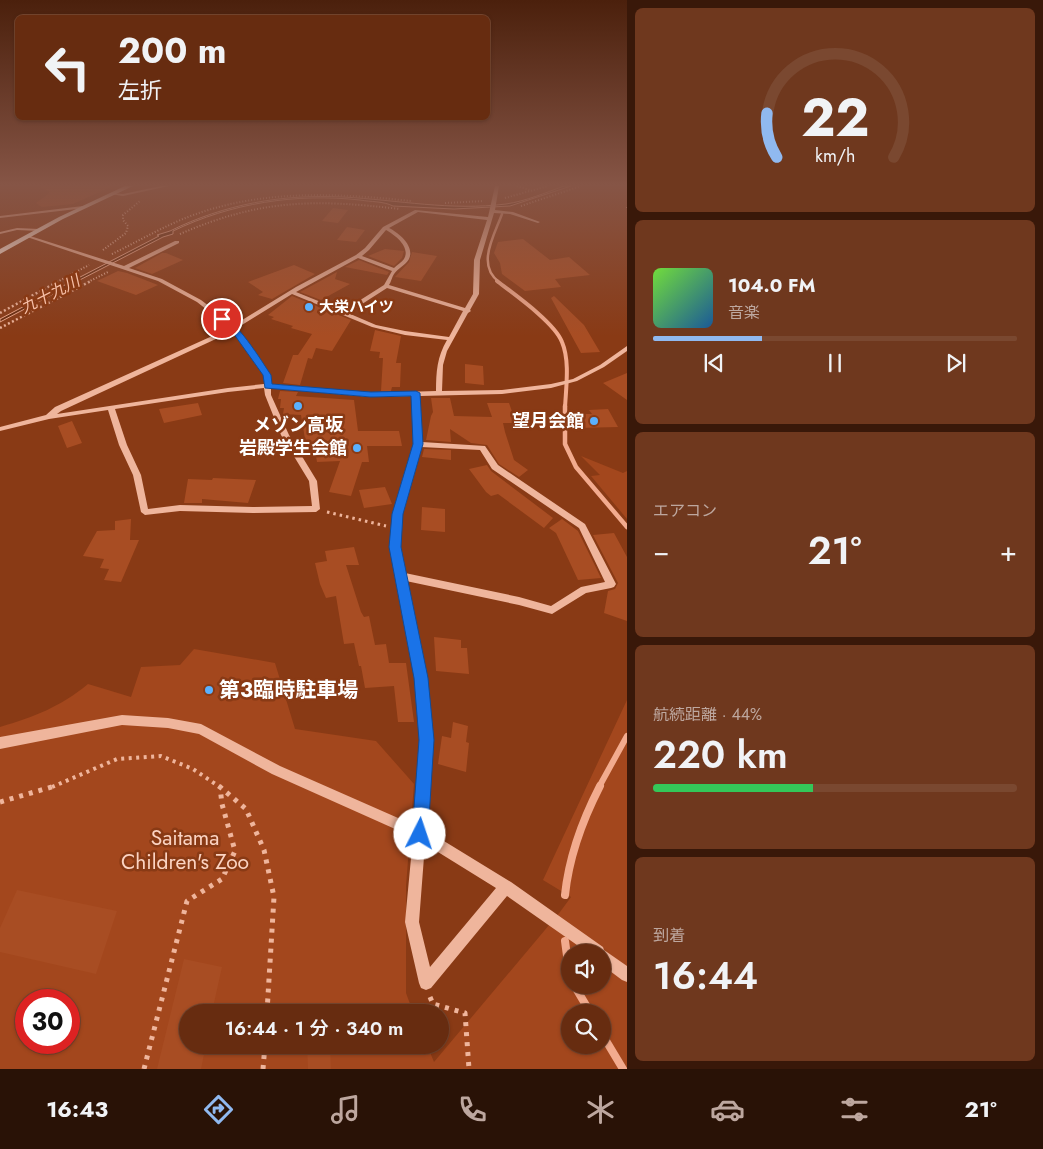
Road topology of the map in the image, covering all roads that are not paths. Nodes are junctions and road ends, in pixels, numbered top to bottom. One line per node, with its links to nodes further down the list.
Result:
1 (29, 236): 6 (main road); 8 (street)
2 (377, 236): 7 (street)
3 (396, 236): 11 (street)
4 (485, 236): 14 (street)
5 (175, 239): 10 (street)
6 (0, 252)
7 (358, 256): 11 (street); 13 (street)
8 (101, 260): 9 (street)
9 (116, 267): 10 (street)
10 (125, 268): 16 (street)
11 (396, 270): 12 (street)
12 (386, 286): 14 (street); 15 (street)
13 (292, 292): 15 (street); 16 (street)
14 (468, 311): 17 (street)
15 (344, 313): 17 (street)
16 (234, 328): 19 (street); 23 (street)
17 (450, 339): 20 (street)
18 (627, 348): 20 (street)
19 (268, 386): 21 (street); 22 (street); 22 (street)
20 (439, 392): 21 (street)
21 (416, 393): 25 (street)
22 (111, 408): 23 (street)
23 (49, 417): 24 (street)
24 (0, 428)
25 (418, 444): 26 (street); 26 (street)
26 (402, 576): 28 (street)
27 (0, 743): 28 (street)
28 (420, 834): 29 (street); 29 (street)
29 (506, 887): 30 (street)
30 (587, 944)
31 (611, 963): 32 (street)
32 (627, 975)

